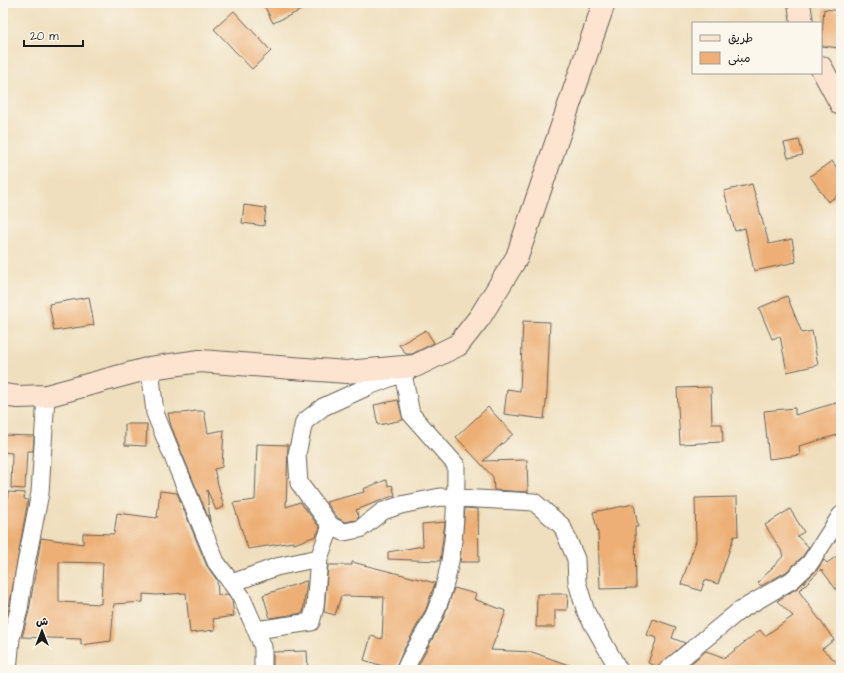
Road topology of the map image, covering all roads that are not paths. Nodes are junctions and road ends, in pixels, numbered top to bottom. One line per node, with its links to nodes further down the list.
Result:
1 (604, 3): 7 (main road)
2 (799, 3): 3 (main road)
3 (802, 22)
4 (822, 69): 5 (main road)
5 (841, 104)
6 (150, 368): 7 (main road); 9 (main road); 14 (street)
7 (409, 370): 10 (street); 12 (street)
8 (3, 395): 9 (main road)
9 (46, 396): 16 (street)
10 (456, 498): 12 (street); 18 (street); 19 (street)
11 (841, 515): 20 (street)
12 (330, 526): 13 (street)
13 (319, 558): 14 (street); 15 (street)
14 (232, 583): 15 (street)
15 (256, 630): 17 (street)
16 (8, 670)
17 (263, 670)
18 (405, 670)
19 (619, 670)
20 (667, 670)

